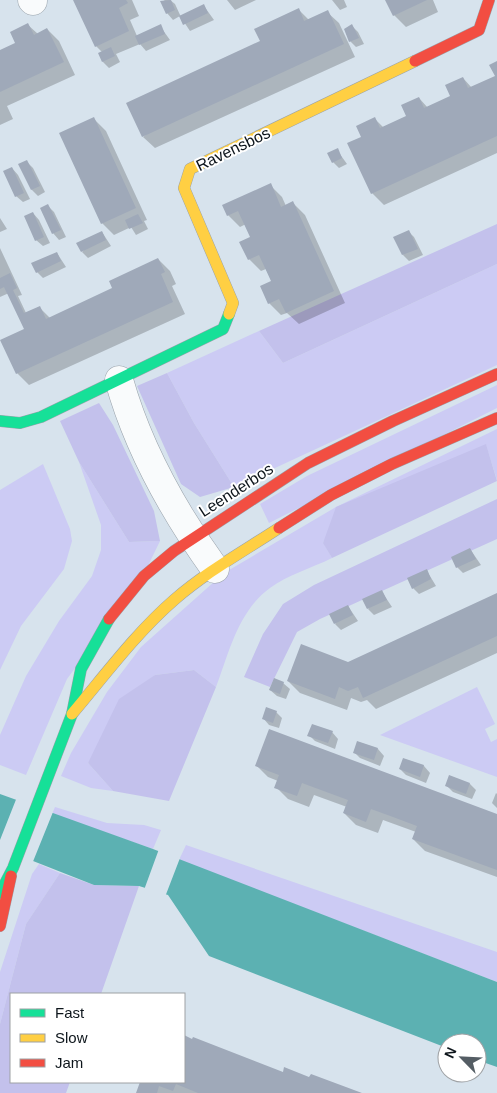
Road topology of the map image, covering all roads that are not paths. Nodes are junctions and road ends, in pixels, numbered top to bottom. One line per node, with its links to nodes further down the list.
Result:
1 (489, 0): 3 (main road, Ravensbos)
2 (497, 374): 6 (main road, Leenderbos)
3 (119, 380): 5 (main road, Ravensbos); 6 (street)
4 (497, 418): 7 (main road, Leenderbos)
5 (0, 421)
6 (193, 538): 7 (street); 8 (main road, Leenderbos)
7 (215, 569): 8 (main road, Leenderbos)
8 (72, 714): 9 (main road, Leenderbos)
9 (12, 868): 10 (main road, Leenderbos); 11 (main road, Leenderbos)
10 (0, 893)
11 (0, 926)

